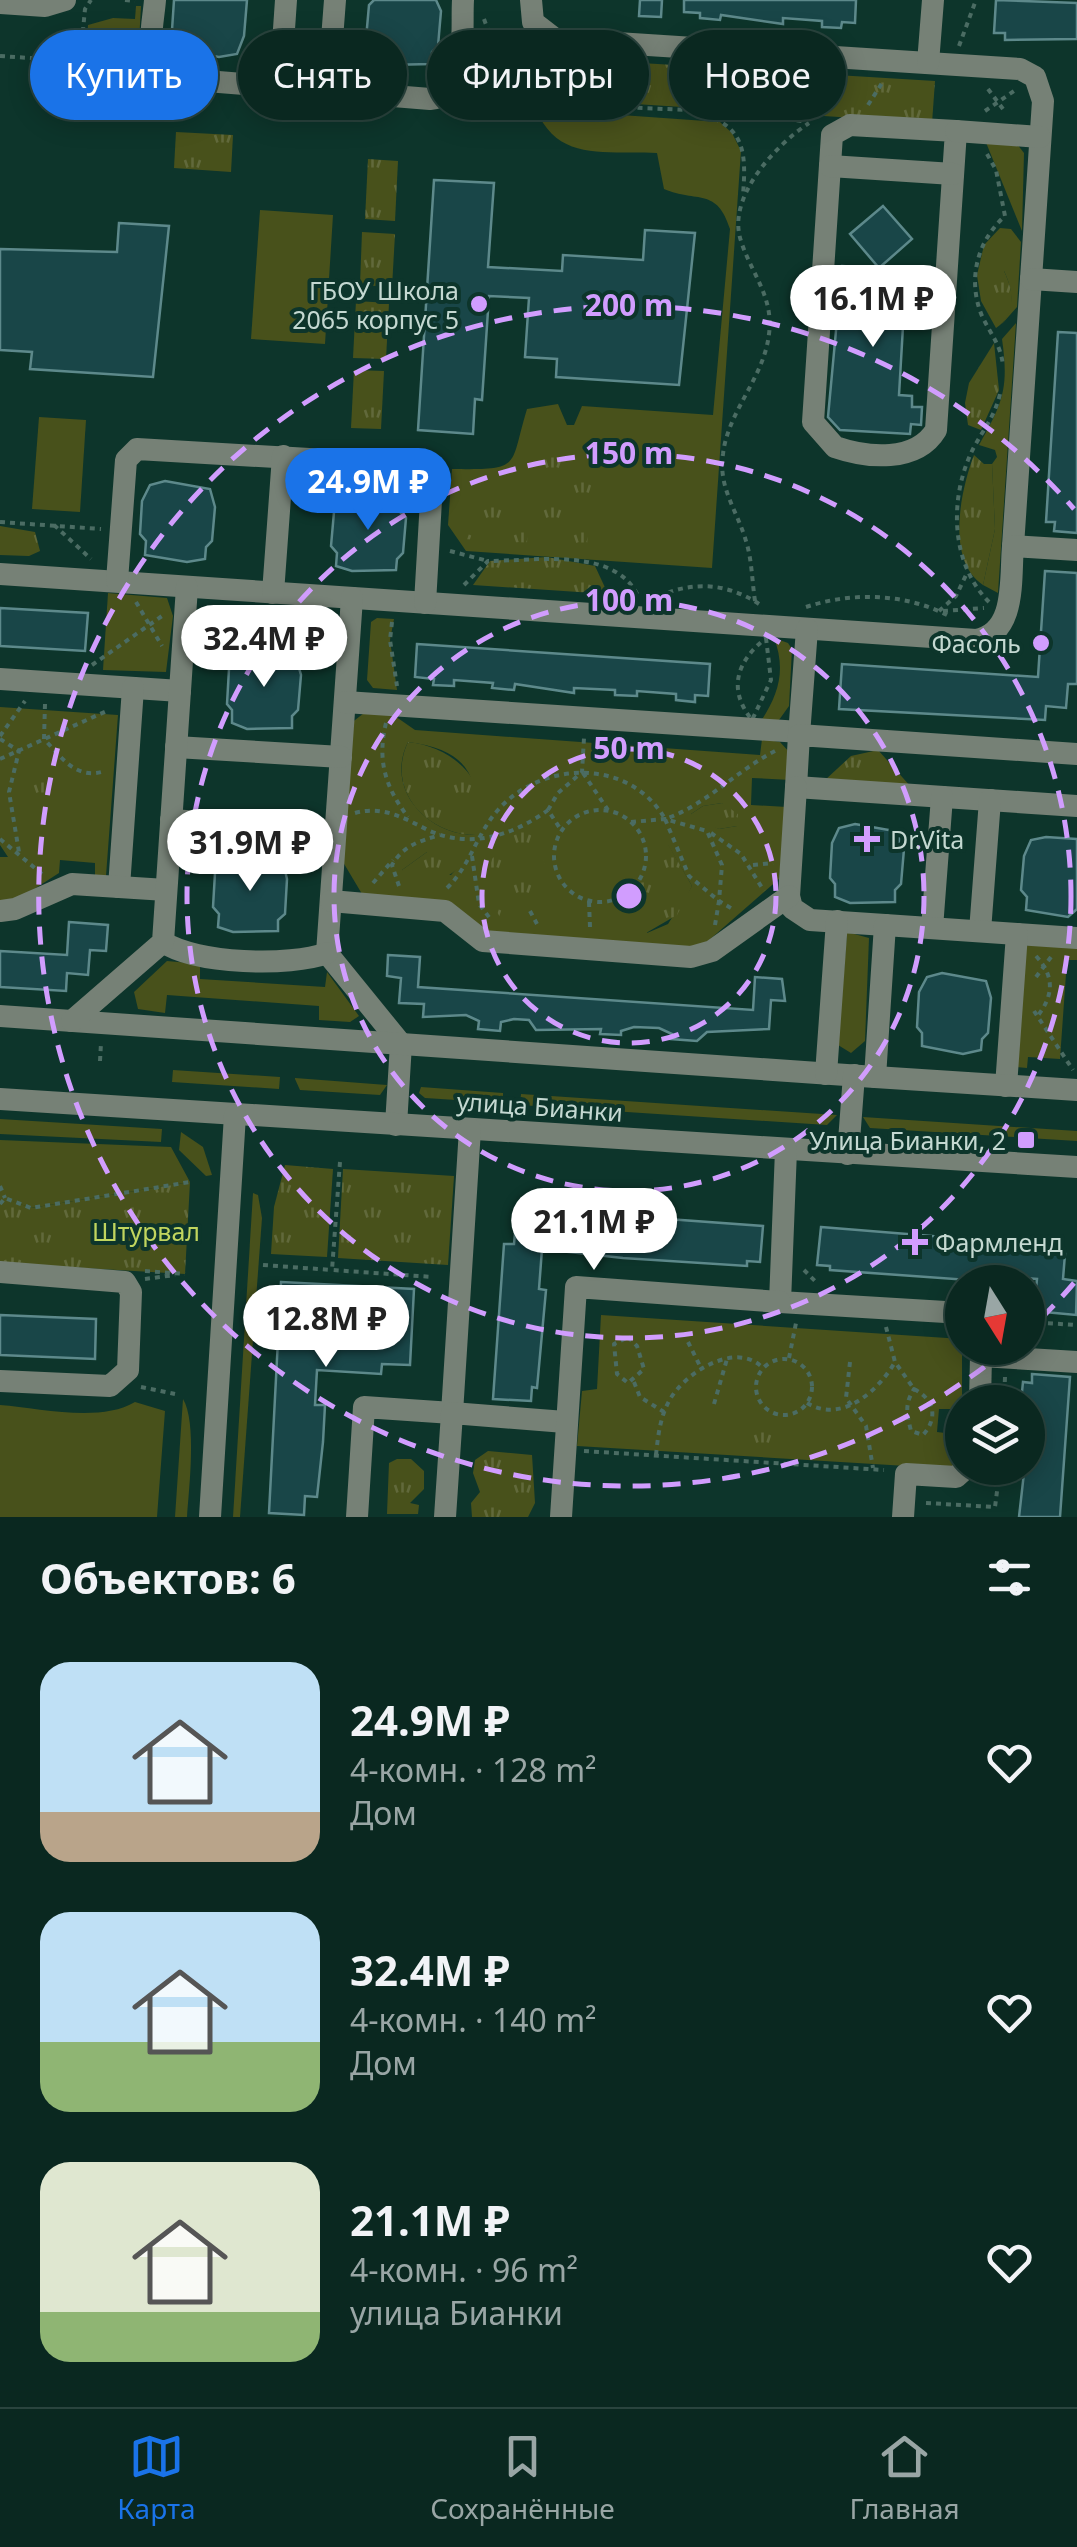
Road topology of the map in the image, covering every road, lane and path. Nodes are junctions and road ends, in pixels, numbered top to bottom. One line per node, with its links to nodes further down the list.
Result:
1 (66, 0): 9 (street)
2 (91, 0): 12 (path)
3 (155, 0): 13 (street)
4 (286, 0): 14 (street)
5 (336, 0): 15 (street)
6 (463, 0): 16 (street)
7 (933, 0): 21 (street)
8 (976, 0): 22 (path)
9 (0, 3)
10 (532, 11): 20 (street)
11 (484, 17): 17 (path)
12 (82, 30)
13 (153, 30)
14 (284, 30)
15 (333, 30)
16 (461, 30)
17 (489, 30)
18 (0, 56): 19 (path)
19 (30, 58)
20 (884, 60): 21 (street); 25 (path)
21 (928, 63): 22 (street)
22 (966, 66): 23 (street); 24 (path)
23 (1035, 77): 24 (path); 32 (street)
24 (997, 102): 26 (path); 31 (path)
25 (854, 112)
26 (1010, 117)
27 (721, 120): 35 (path)
28 (793, 120): 30 (path)
29 (820, 120): 30 (path)
30 (809, 123): 35 (path)
31 (956, 132): 32 (street); 33 (street); 34 (street); 36 (path)
32 (1040, 137): 38 (street)
33 (830, 166): 34 (street); 34 (street)
34 (954, 174)
35 (742, 200): 58 (path)
36 (1006, 216): 37 (path); 40 (path)
37 (1011, 224)
38 (1031, 279): 39 (street); 47 (street)
39 (1077, 282)
40 (1004, 368)
41 (1003, 383): 50 (path)
42 (282, 456): 45 (street); 46 (street); 55 (street)
43 (0, 522): 44 (path)
44 (54, 525): 45 (path); 52 (path)
45 (121, 530): 52 (street)
46 (429, 532): 49 (path); 59 (street)
47 (1013, 546): 48 (street); 68 (street)
48 (1077, 550)
49 (488, 561): 59 (path); 60 (path)
50 (967, 573): 61 (path); 61 (path)
51 (0, 574): 52 (street)
52 (118, 582): 54 (street)
53 (149, 595): 63 (path)
54 (182, 597): 55 (street); 63 (path); 75 (street)
55 (263, 597): 56 (street); 65 (path)
56 (352, 598): 59 (street); 76 (street)
57 (651, 601): 58 (path)
58 (754, 601): 66 (path)
59 (424, 603): 66 (street)
60 (640, 610)
61 (938, 611): 66 (path); 68 (path)
62 (397, 613): 77 (path)
63 (149, 625): 69 (path); 71 (path)
64 (807, 629): 66 (street); 68 (street); 80 (street)
65 (197, 632)
66 (772, 632): 66 (path)
67 (1018, 639): 70 (path)
68 (976, 640)
69 (164, 650)
70 (1008, 651)
71 (84, 670)
72 (0, 678): 73 (street)
73 (40, 681): 74 (street); 81 (path)
74 (133, 688): 75 (street); 88 (street)
75 (180, 691): 83 (street)
76 (344, 702): 77 (street); 86 (street)
77 (393, 706): 79 (street); 96 (path)
78 (114, 708): 82 (path)
79 (586, 718): 80 (street); 89 (path)
80 (800, 733): 85 (street); 90 (street); 97 (path)
81 (0, 737): 84 (path)
82 (44, 740): 84 (path); 88 (path)
83 (176, 746): 86 (street); 98 (street)
84 (19, 751): 87 (path); 106 (path)
85 (1077, 754)
86 (341, 757): 100 (street)
87 (0, 760)
88 (128, 760): 109 (street)
89 (582, 772): 94 (path); 95 (path); 97 (path); 105 (path)
90 (796, 786): 91 (street); 114 (street)
91 (942, 797): 92 (street); 123 (street)
92 (990, 800): 93 (street); 124 (street)
93 (1077, 806)
94 (548, 810): 101 (path); 105 (path)
95 (608, 810): 99 (path); 101 (path)
96 (409, 818): 100 (path); 103 (path)
97 (666, 819): 99 (path); 102 (path); 115 (path)
98 (171, 820): 100 (street); 111 (street)
99 (629, 820): 117 (path)
100 (336, 827): 116 (street)
101 (561, 830): 117 (path)
102 (707, 831): 115 (path); 120 (path)
103 (440, 835): 105 (path); 108 (path)
104 (0, 839): 106 (path)
105 (480, 839): 107 (path)
106 (19, 852): 110 (path)
107 (472, 856): 113 (path); 129 (path)
108 (396, 857): 112 (path); 118 (path)
109 (119, 887): 110 (street); 111 (street)
110 (53, 889): 119 (street)
111 (166, 890): 128 (street)
112 (405, 893)
113 (440, 893)
114 (789, 896): 120 (street); 121 (street)
115 (719, 901): 127 (path)
116 (331, 902): 118 (street); 131 (street)
117 (589, 902): 130 (path)
118 (362, 904): 129 (street)
119 (0, 910)
120 (769, 910): 127 (street)
121 (837, 922): 122 (street); 137 (street)
122 (886, 925): 123 (street); 139 (street)
123 (932, 928): 124 (street)
124 (980, 931): 125 (street)
125 (1017, 934): 126 (street); 140 (street)
126 (1075, 938): 132 (path)
127 (725, 941): 130 (street)
128 (162, 942): 131 (street); 135 (street)
129 (500, 943): 130 (street)
130 (584, 949)
131 (327, 953): 136 (street)
132 (1034, 984)
133 (1032, 1003): 138 (path)
134 (0, 1016): 135 (street)
135 (72, 1021): 136 (street)
136 (401, 1044): 137 (street); 144 (street)
137 (826, 1074): 139 (street)
138 (1077, 1075)
139 (864, 1076): 140 (street); 147 (street)
140 (1006, 1086): 141 (street)
141 (1077, 1090)
142 (0, 1099): 143 (street, улица Бианки)
143 (235, 1114): 144 (street, улица Бианки); 194 (street)
144 (396, 1125): 145 (street, улица Бианки)
145 (470, 1130): 146 (street, улица Бианки); 185 (street)
146 (786, 1150): 147 (street, улица Бианки); 162 (street)
147 (848, 1154): 149 (street, улица Бианки)
148 (340, 1162): 156 (path)
149 (1077, 1167)
150 (190, 1182): 152 (path)
151 (0, 1186): 152 (path)
152 (5, 1198): 153 (path)
153 (0, 1204)
154 (263, 1265): 156 (path)
155 (803, 1268): 161 (path)
156 (332, 1270): 159 (path)
157 (0, 1272): 160 (street)
158 (185, 1274): 160 (path)
159 (434, 1277)
160 (125, 1282): 177 (street)
161 (828, 1294)
162 (789, 1302): 163 (street); 169 (path); 186 (street)
163 (881, 1308): 164 (street); 172 (path)
164 (945, 1312)
165 (1045, 1323): 166 (path)
166 (1077, 1325)
167 (688, 1342): 175 (path)
168 (727, 1359): 174 (path); 175 (path); 182 (path)
169 (789, 1359): 174 (path); 181 (path)
170 (1045, 1359): 173 (street)
171 (850, 1362): 183 (path)
172 (896, 1362): 179 (path); 183 (path)
173 (1077, 1362)
174 (763, 1368): 181 (path)
175 (702, 1370): 184 (path)
176 (0, 1381): 177 (street)
177 (119, 1382): 180 (path)
178 (634, 1382): 178 (path); 184 (path)
179 (914, 1389): 179 (path)
180 (175, 1394)
181 (807, 1403): 183 (path)
182 (714, 1404)
183 (849, 1406): 189 (path)
184 (664, 1412): 188 (path)
185 (452, 1413): 186 (street); 195 (street); 196 (street)
186 (565, 1422): 187 (street)
187 (564, 1450): 188 (path); 197 (street)
188 (656, 1456): 189 (path)
189 (873, 1469): 190 (path)
190 (906, 1474): 191 (street); 193 (street)
191 (945, 1476)
192 (998, 1485): 193 (path)
193 (913, 1513)
194 (210, 1517)
195 (357, 1517)
196 (446, 1517)
197 (561, 1517)

